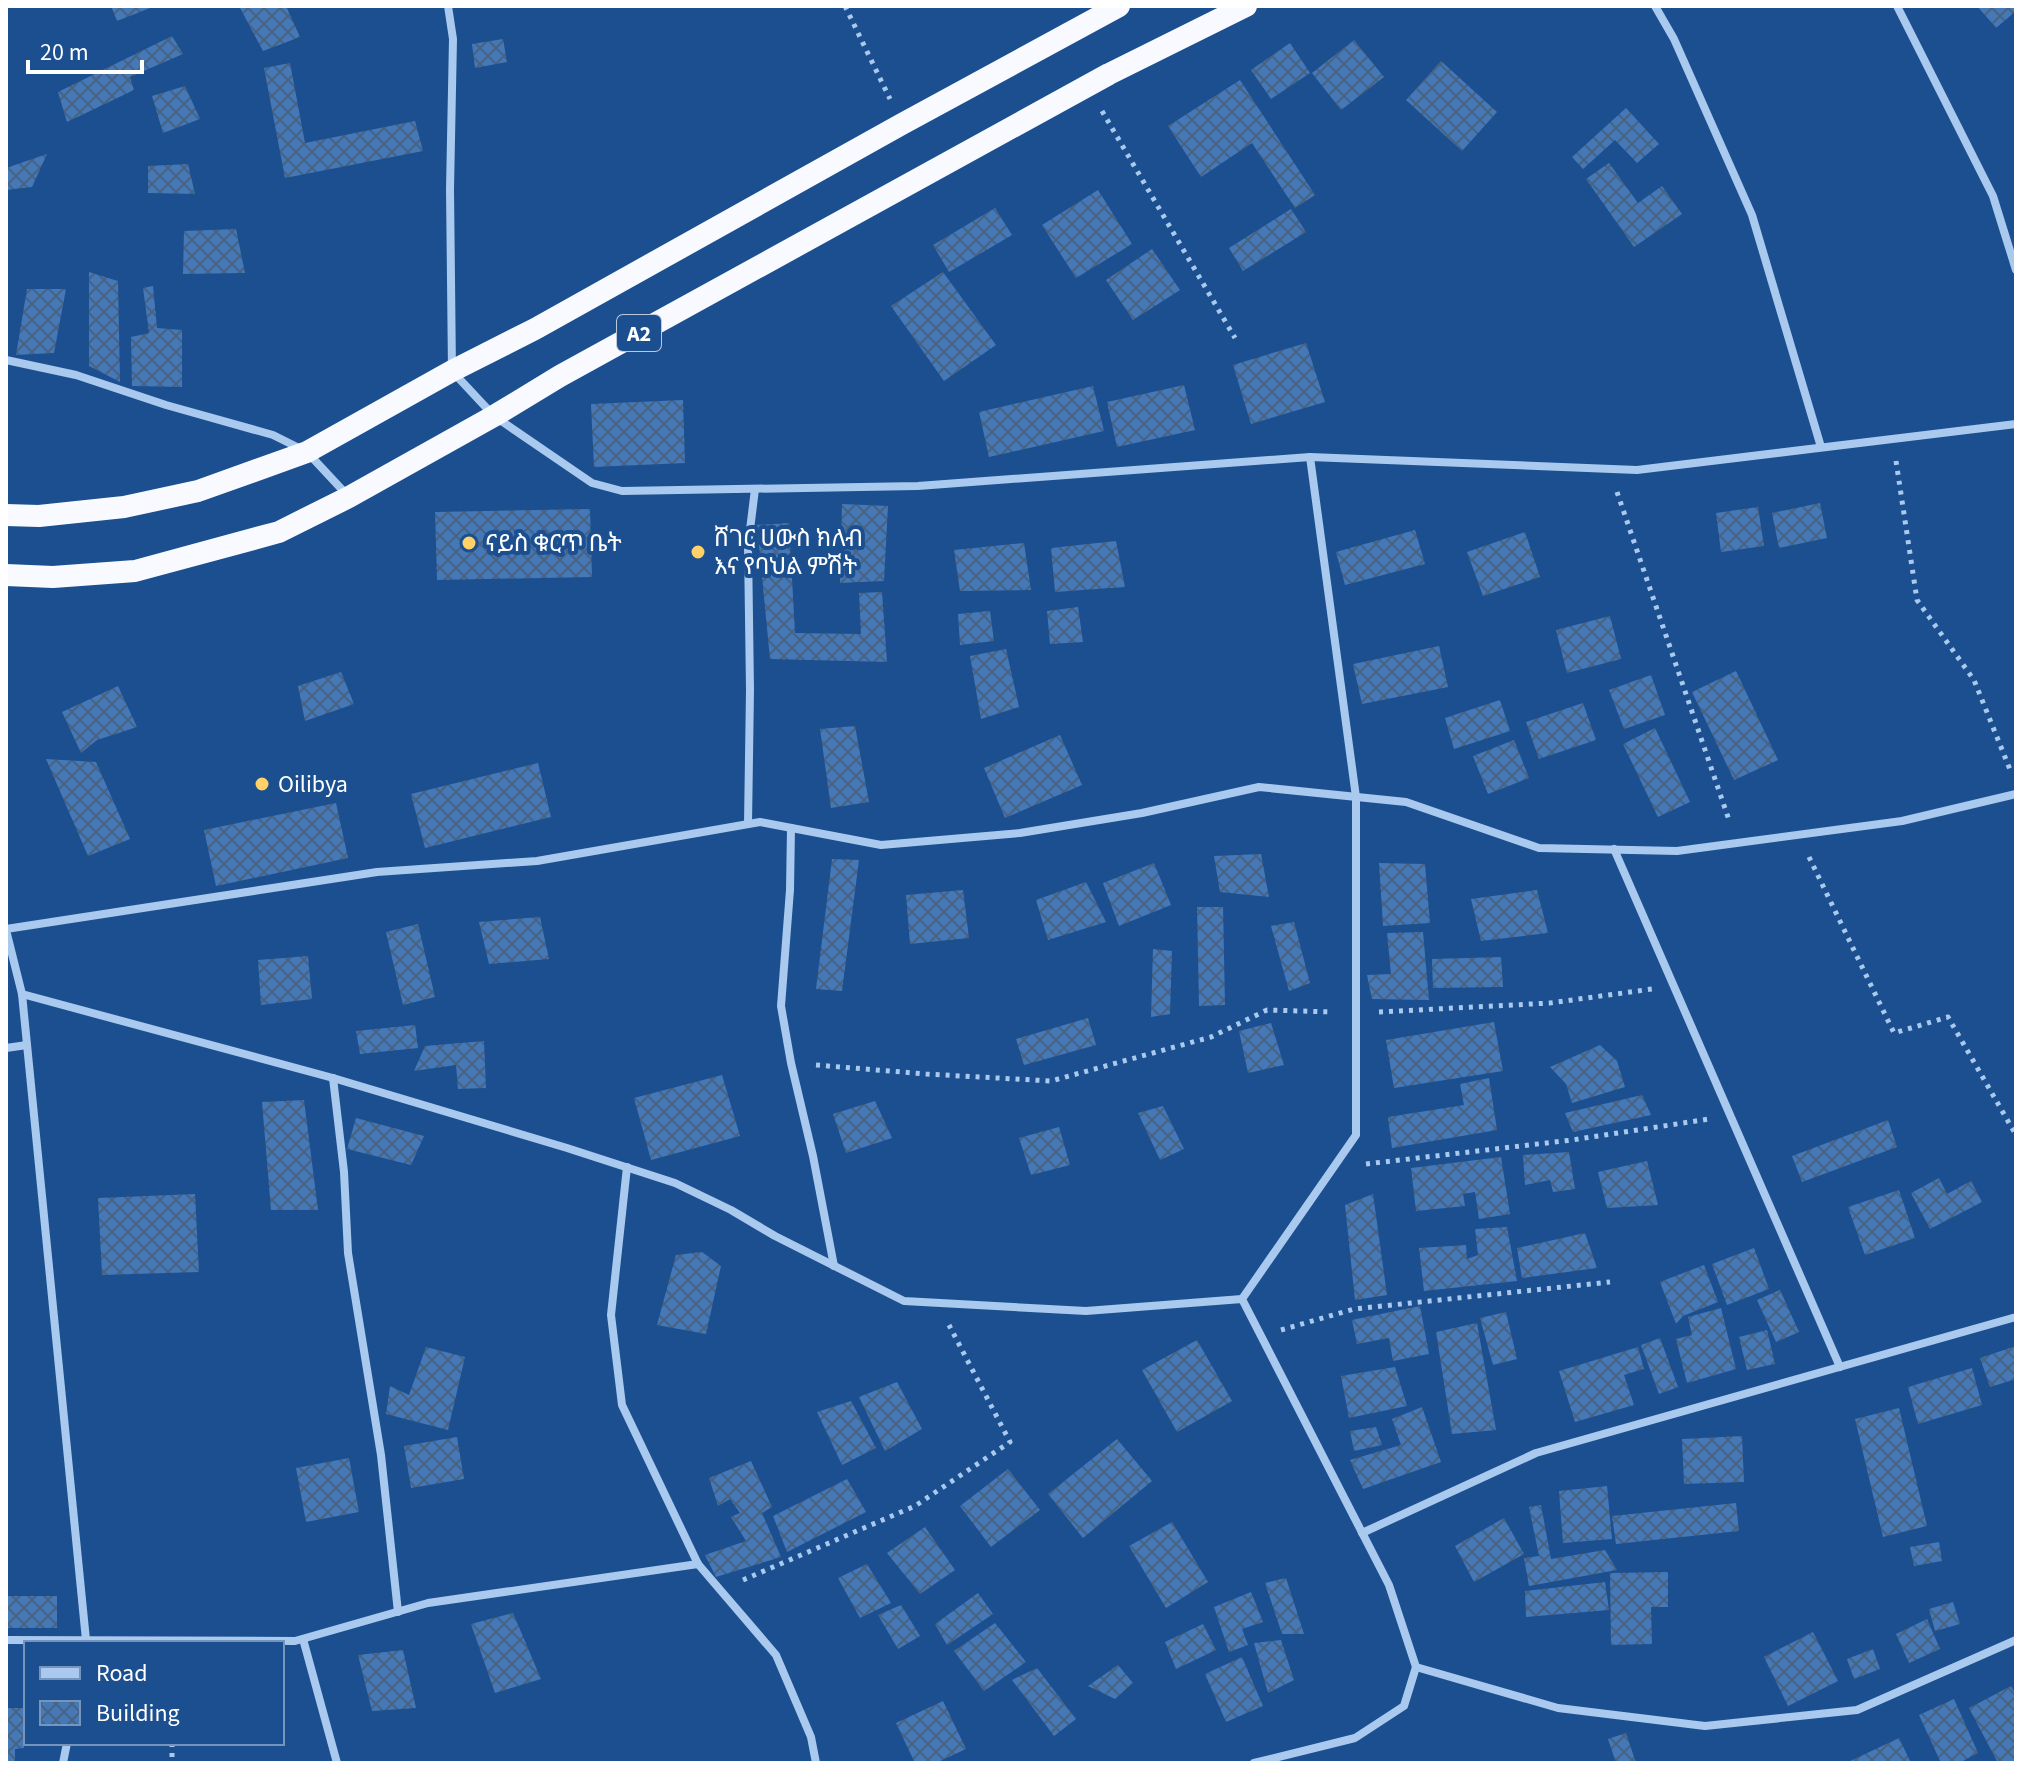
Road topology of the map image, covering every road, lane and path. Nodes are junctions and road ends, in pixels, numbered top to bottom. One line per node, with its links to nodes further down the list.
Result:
1 (448, 6): 12 (street)
2 (845, 6): 8 (path)
3 (1119, 6): 8 (highway, A2)
4 (1246, 6): 7 (highway, A2)
5 (1655, 6): 16 (street)
6 (1897, 6): 9 (street)
7 (1088, 86): 10 (path); 13 (highway, A2)
8 (902, 124): 12 (highway, A2)
9 (2016, 270)
10 (1235, 338)
11 (6, 360): 17 (street)
12 (452, 371): 13 (street); 17 (highway, A2)
13 (494, 416): 20 (street); 21 (highway, A2)
14 (2016, 424): 15 (street)
15 (1893, 439): 16 (street); 24 (path)
16 (1821, 447): 19 (street)
17 (307, 452): 21 (street); 22 (highway, A2)
18 (1310, 457): 19 (street); 20 (street); 26 (street)
19 (1610, 469): 30 (path)
20 (755, 489): 27 (street)
21 (349, 497): 23 (highway, A2)
22 (6, 515)
23 (6, 575)
24 (2016, 784)
25 (2016, 794): 29 (street)
26 (1356, 797): 28 (street); 31 (street); 35 (street)
27 (748, 824): 28 (street); 32 (street)
28 (791, 828): 38 (street)
29 (1798, 835): 30 (street); 41 (path)
30 (1737, 843): 31 (street)
31 (1614, 849): 33 (street)
32 (6, 929): 34 (street)
33 (1674, 986): 35 (path); 40 (street)
34 (22, 994): 36 (street); 39 (street)
35 (1357, 1013): 38 (path); 43 (street)
36 (27, 1045): 37 (street); 57 (street)
37 (6, 1048)
38 (791, 1063): 44 (street)
39 (333, 1078): 42 (street); 54 (street)
40 (1730, 1115): 43 (path); 50 (street)
41 (2016, 1135)
42 (627, 1167): 44 (street); 52 (street)
43 (1333, 1168): 46 (street)
44 (834, 1266): 47 (street)
45 (1610, 1282): 49 (path)
46 (1242, 1299): 47 (street); 49 (street)
47 (938, 1303): 53 (path)
48 (2016, 1317): 50 (street)
49 (1260, 1335): 51 (street)
50 (1840, 1367): 51 (street)
51 (1362, 1533): 61 (street)
52 (698, 1564): 53 (street); 54 (street)
53 (720, 1590): 63 (street)
54 (398, 1612): 55 (street)
55 (303, 1639): 57 (street); 62 (street)
56 (6, 1640): 59 (street)
57 (86, 1640): 60 (street)
58 (2016, 1640): 61 (street)
59 (36, 1641)
60 (76, 1641)
61 (1416, 1667): 64 (street)
62 (337, 1763)
63 (816, 1763)
64 (1254, 1763)

